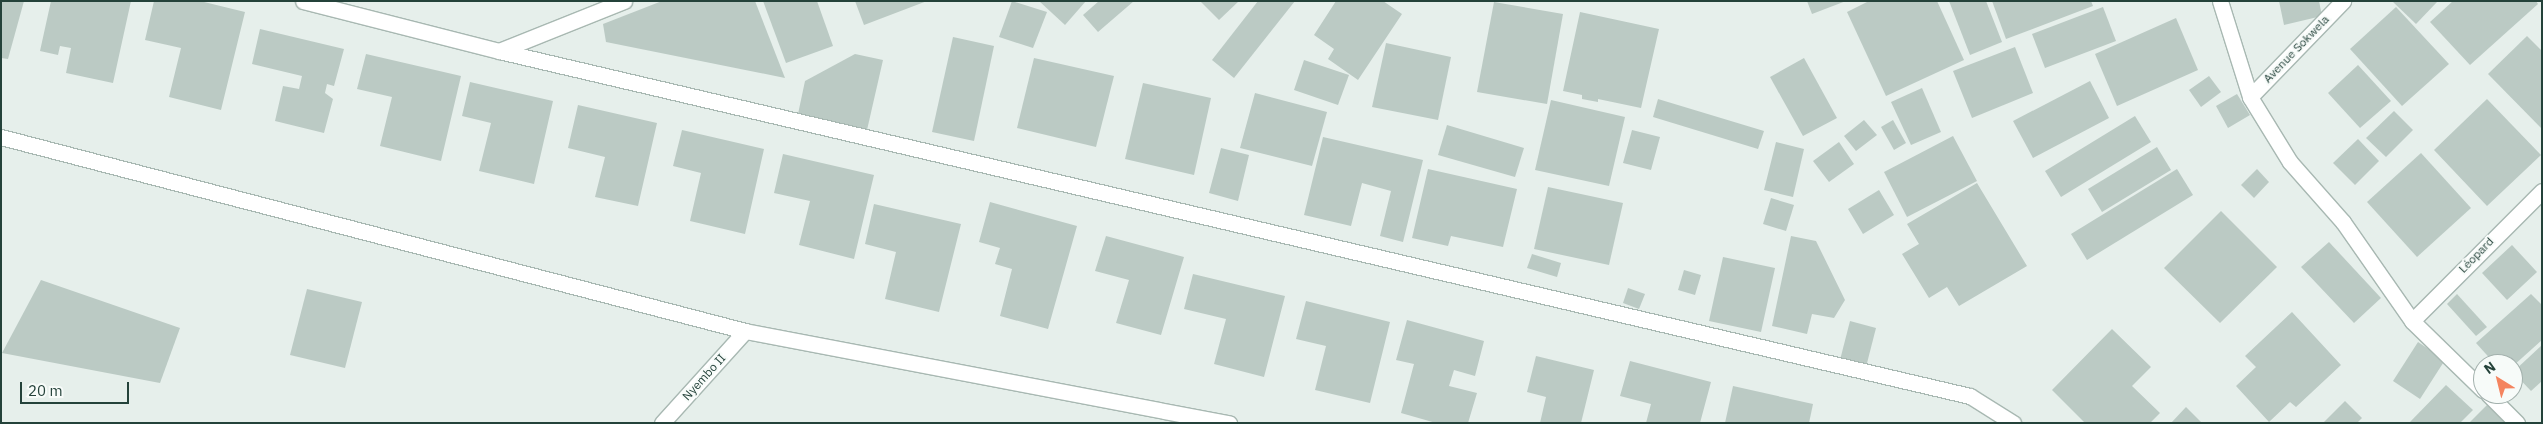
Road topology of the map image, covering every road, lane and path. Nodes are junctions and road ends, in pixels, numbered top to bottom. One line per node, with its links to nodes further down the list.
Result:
1 (303, 1): 5 (street)
2 (624, 1): 5 (street)
3 (2220, 1): 6 (street)
4 (2343, 1): 6 (street, Avenue Sokwela)
5 (499, 51): 15 (street)
6 (2250, 97): 9 (street)
7 (1, 137): 10 (street)
8 (2542, 191): 9 (street, Léopard)
9 (2412, 321): 11 (street)
10 (745, 331): 13 (street, Nyembo II); 14 (street)
11 (2473, 380)
12 (2498, 404): 16 (street)
13 (662, 423)
14 (1228, 423)
15 (2013, 423)
16 (2517, 423)

